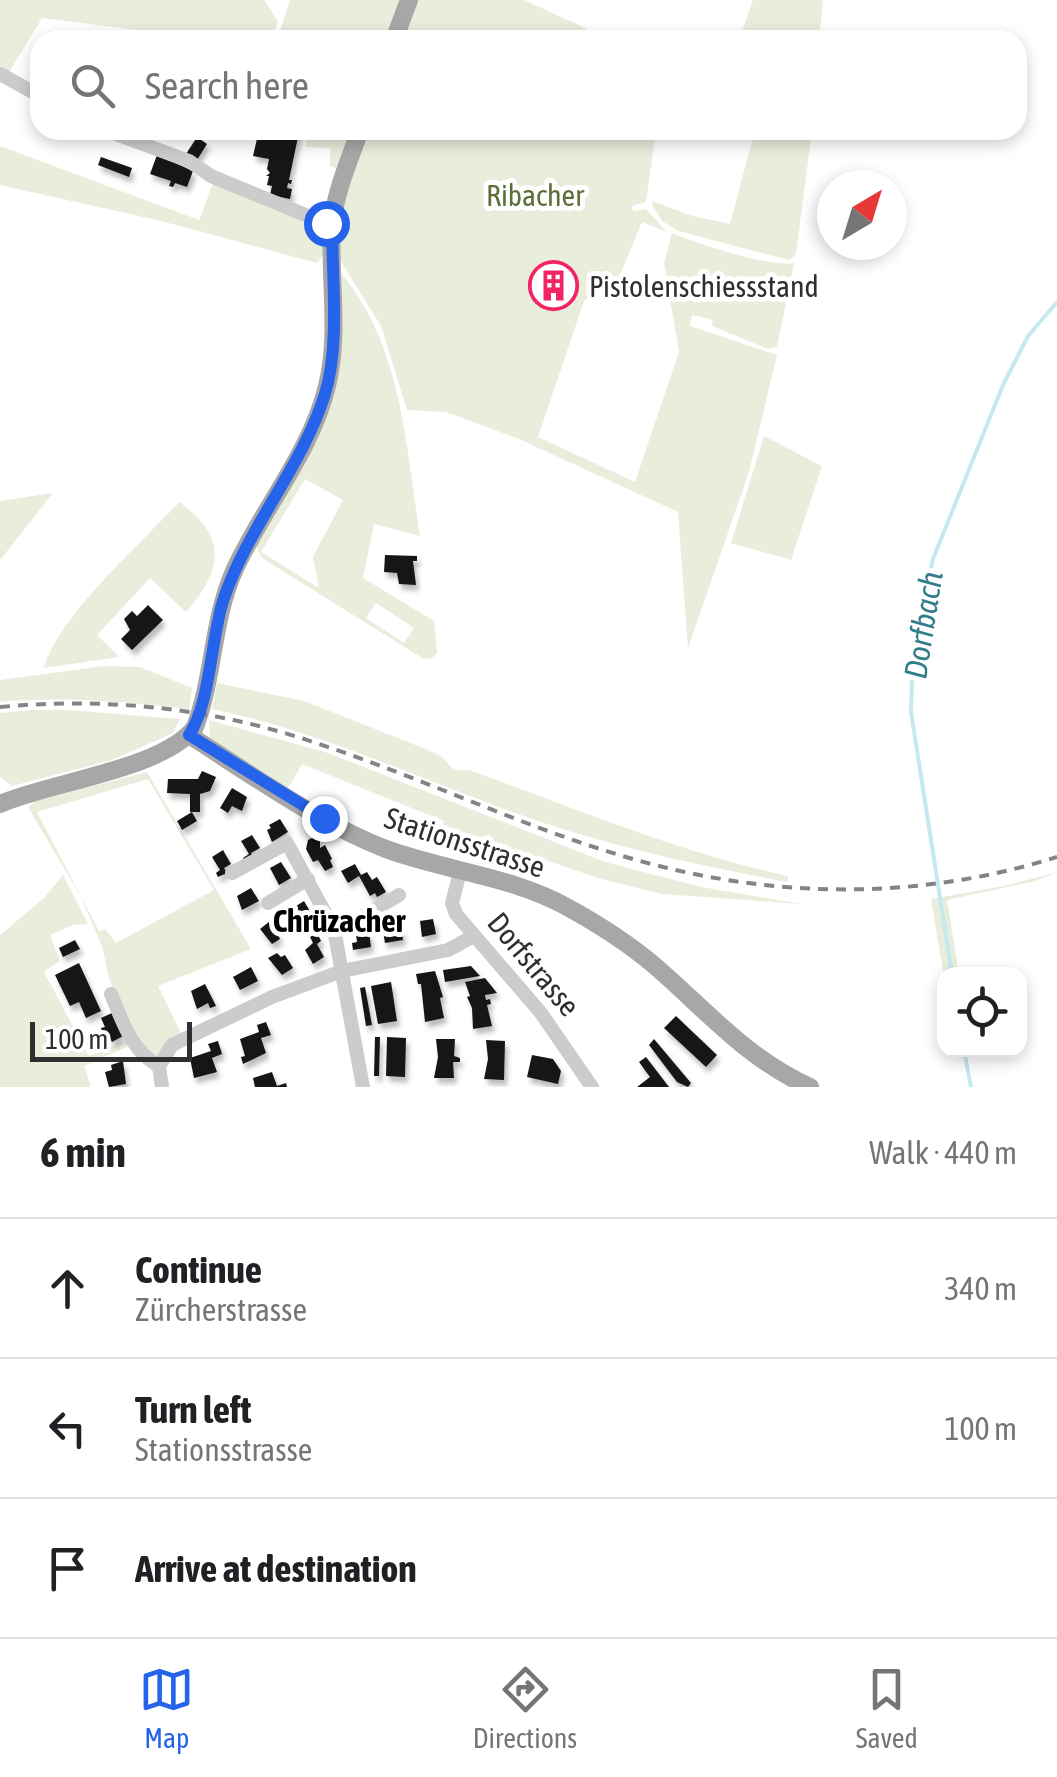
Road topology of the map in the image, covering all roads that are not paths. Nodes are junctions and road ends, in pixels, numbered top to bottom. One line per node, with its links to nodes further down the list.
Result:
1 (410, 0): 2 (main road)
2 (398, 30)
3 (0, 74): 4 (street)
4 (30, 90)
5 (133, 140): 7 (street)
6 (356, 140): 7 (main road)
7 (332, 226): 8 (main road)
8 (192, 731): 9 (main road); 10 (main road, Stationsstrasse)
9 (0, 804)
10 (460, 872): 16 (street, Dorfstrasse); 23 (main road, Stationsstrasse)
11 (232, 874): 12 (street)
12 (308, 879): 14 (street); 15 (street)
13 (399, 894): 15 (street)
14 (268, 903)
15 (334, 928): 17 (street)
16 (474, 936): 17 (street); 22 (street, Dorfstrasse)
17 (342, 971): 19 (street); 21 (street)
18 (111, 994): 19 (street)
19 (158, 1066): 20 (street)
20 (162, 1087)
21 (364, 1087)
22 (592, 1087)
23 (810, 1087)

